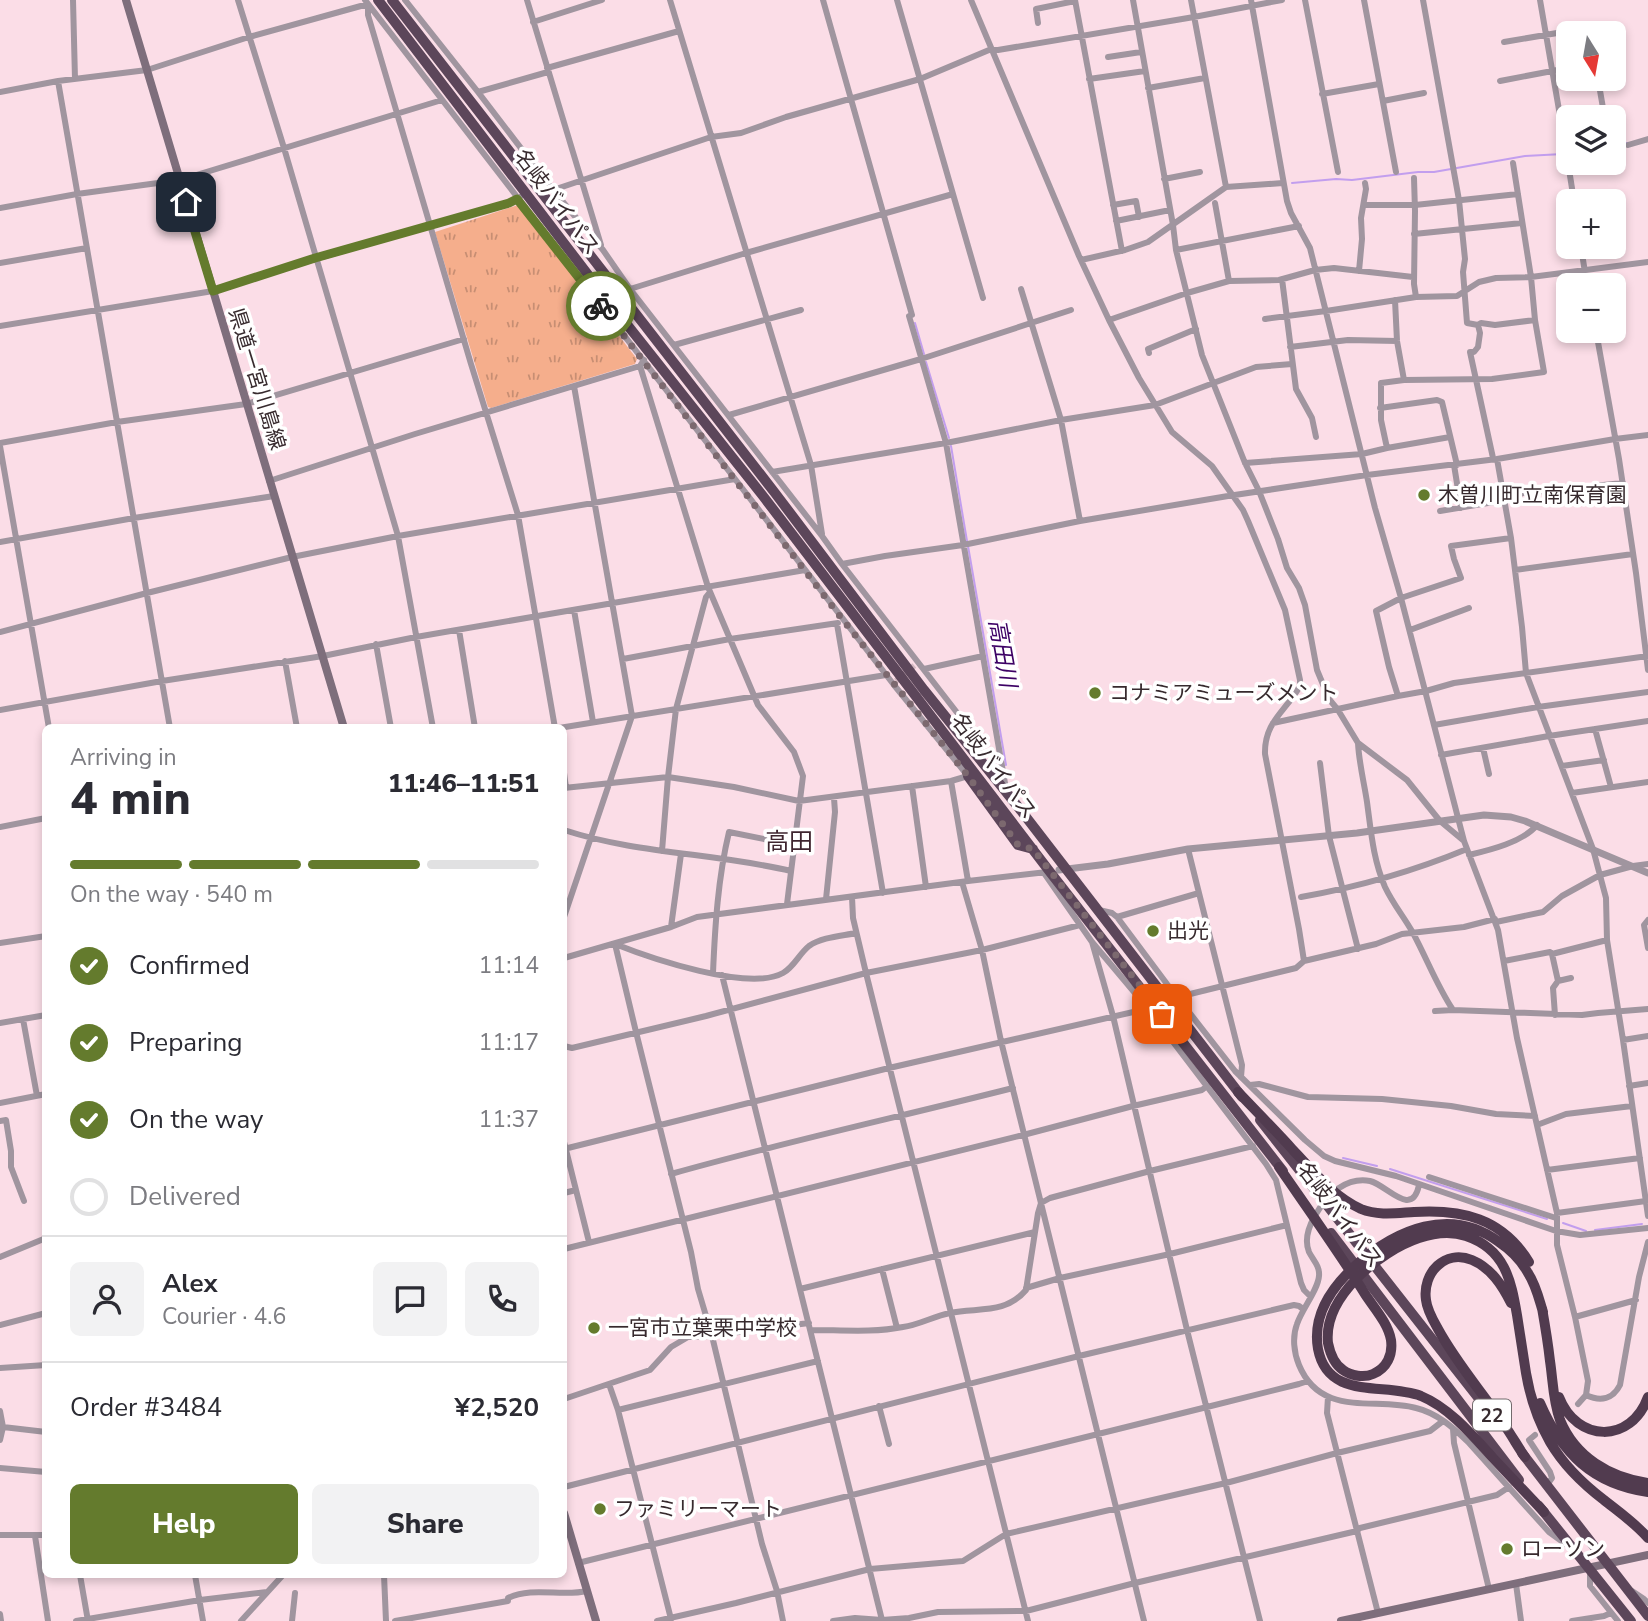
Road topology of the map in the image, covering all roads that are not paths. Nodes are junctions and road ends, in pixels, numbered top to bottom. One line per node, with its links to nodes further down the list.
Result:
1 (73, 0): 41 (street)
2 (126, 0): 35 (main road, 県道一宮川島線)
3 (238, 0): 30 (street)
4 (392, 0): 251 (highway, 名岐バイパス)
5 (405, 0): 49 (street)
6 (527, 0): 23 (street)
7 (601, 0): 23 (street)
8 (670, 0): 26 (street)
9 (823, 0): 52 (street)
10 (897, 0): 42 (street)
11 (971, 0): 32 (street)
12 (1133, 0): 25 (street)
13 (1191, 0): 22 (street)
14 (1282, 0): 21 (street)
15 (1305, 0): 50 (street)
16 (1364, 0): 46 (street)
17 (1423, 0): 77 (street)
18 (1540, 0): 28 (street)
19 (1075, 1): 24 (street); 29 (street)
20 (371, 2): 30 (street); 53 (street); 56 (street); 281 (highway, 名岐バイパス)
21 (1251, 3): 22 (street); 69 (street)
22 (1194, 17): 25 (street); 40 (street)
23 (533, 22): 36 (street)
24 (1038, 23)
25 (1137, 26): 29 (street); 33 (street)
26 (679, 31): 36 (street); 57 (street)
27 (1556, 32): 28 (street)
28 (1546, 34): 31 (street); 39 (street)
29 (1082, 35): 32 (street); 43 (street)
30 (249, 37): 35 (street); 60 (street)
31 (1504, 42)
32 (992, 50): 42 (street); 101 (street)
33 (1141, 52): 34 (street); 37 (street)
34 (1108, 58)
35 (146, 70): 41 (street); 67 (main road, 県道一宮川島線)
36 (547, 70): 49 (street); 68 (street)
37 (1145, 71): 43 (street); 47 (street)
38 (1556, 71): 39 (street)
39 (1552, 72): 45 (street); 55 (street)
40 (1205, 78): 47 (street); 71 (street)
41 (75, 79): 44 (street)
42 (920, 79): 52 (street); 74 (street)
43 (1089, 79): 79 (street)
44 (58, 81): 48 (street); 73 (street)
45 (1500, 81)
46 (1379, 84): 50 (street); 54 (street)
47 (1148, 88): 66 (street)
48 (0, 92)
49 (478, 92): 72 (street)
50 (1322, 93): 63 (street)
51 (1424, 93): 54 (street)
52 (851, 99): 57 (street); 84 (street)
53 (442, 100): 56 (street); 76 (street)
54 (1383, 102): 64 (street)
55 (1559, 105)
56 (398, 114): 60 (street); 88 (street)
57 (711, 137): 68 (street); 98 (street)
58 (1648, 139): 59 (street)
59 (1628, 145)
60 (284, 148): 67 (street); 99 (street)
61 (1513, 163): 75 (street)
62 (1200, 172): 66 (street)
63 (1338, 172)
64 (1396, 172)
65 (1414, 178): 81 (street)
66 (1164, 179): 83 (street)
67 (180, 180): 73 (street); 113 (main road, 県道一宮川島線)
68 (583, 181): 72 (street); 95 (street)
69 (1283, 183): 71 (street); 90 (street)
70 (1365, 183): 80 (street)
71 (1226, 187): 89 (street)
72 (553, 190): 95 (street)
73 (78, 194): 82 (street); 94 (street)
74 (953, 194): 84 (street); 117 (street)
75 (1518, 194): 77 (street); 87 (street)
76 (519, 198): 88 (street); 140 (street)
77 (1459, 200): 81 (street); 91 (street)
78 (1214, 203): 93 (street)
79 (1113, 205): 85 (street); 86 (street)
80 (1364, 205): 81 (street); 105 (street)
81 (1415, 205): 92 (street)
82 (0, 208)
83 (1170, 210): 85 (street); 89 (street)
84 (884, 213): 98 (street); 139 (street)
85 (1139, 217): 86 (street)
86 (1116, 221): 97 (street)
87 (1522, 223): 91 (street); 108 (street)
88 (430, 225): 99 (street); 132 (street)
89 (1173, 225): 96 (street); 97 (street)
90 (1299, 226): 93 (street); 104 (street)
91 (1462, 229): 92 (street); 114 (street)
92 (1414, 234): 107 (street)
93 (1221, 241): 96 (street); 110 (street)
94 (87, 248): 103 (street); 119 (street)
95 (603, 250): 111 (street)
96 (1176, 250): 115 (street)
97 (1122, 251): 101 (street)
98 (746, 253): 111 (street); 124 (street)
99 (315, 258): 113 (street); 142 (street)
100 (1583, 259): 106 (street)
101 (1081, 260): 126 (street)
102 (1648, 262): 106 (street)
103 (0, 263)
104 (1315, 270): 105 (street); 109 (street); 122 (street)
105 (1359, 271): 107 (street)
106 (1585, 271): 108 (street)
107 (1413, 277): 116 (street)
108 (1531, 277): 114 (street); 127 (street)
109 (1282, 279): 110 (street); 123 (street)
110 (1229, 281): 115 (street)
111 (630, 289): 136 (street)
112 (1021, 289): 128 (street)
113 (213, 291): 119 (street); 148 (main road, 県道一宮川島線)
114 (1465, 292): 116 (street); 129 (street)
115 (1187, 293): 126 (street); 131 (street)
116 (1416, 297): 118 (street)
117 (983, 298)
118 (1395, 300): 122 (street); 133 (street)
119 (97, 309): 130 (street); 154 (street)
120 (801, 310): 124 (street)
121 (1071, 310): 128 (street)
122 (1326, 311): 123 (street); 134 (street)
123 (1286, 317): 125 (street); 137 (street)
124 (766, 318): 136 (street); 147 (street)
125 (1266, 319)
126 (1109, 320): 149 (street)
127 (1535, 320): 129 (street); 144 (street)
128 (1032, 323): 139 (street); 153 (street)
129 (1478, 325): 144 (street)
130 (0, 326)
131 (1196, 329): 138 (street); 145 (street)
132 (464, 339): 142 (street); 151 (street)
133 (1397, 341): 134 (street); 143 (street)
134 (1333, 343): 137 (street); 163 (street)
135 (1598, 343): 158 (street)
136 (674, 345): 152 (street)
137 (1290, 347): 141 (street)
138 (1149, 353)
139 (921, 359): 147 (street); 159 (street)
140 (642, 363): 146 (street); 170 (street); 173 (street)
141 (1292, 364): 145 (street); 156 (street)
142 (349, 373): 148 (street); 162 (street)
143 (1404, 380): 144 (street); 150 (street)
144 (1475, 380): 164 (street)
145 (1213, 383): 149 (street); 165 (street)
146 (574, 386): 151 (street); 178 (street)
147 (792, 397): 152 (street); 167 (street)
148 (246, 404): 154 (street); 171 (main road, 県道一宮川島線)
149 (1155, 405): 153 (street); 176 (street)
150 (1380, 408): 157 (street); 161 (street)
151 (487, 412): 162 (street); 181 (street)
152 (729, 415): 168 (street)
153 (1061, 420): 159 (street); 183 (street)
154 (117, 422): 160 (street); 182 (street)
155 (1648, 435): 158 (street)
156 (1316, 437)
157 (1450, 438): 161 (street); 166 (street)
158 (1615, 439): 164 (street); 172 (street)
159 (946, 443): 167 (street); 189 (street)
160 (0, 445): 187 (street)
161 (1387, 448): 163 (street)
162 (371, 449): 171 (street); 184 (street)
163 (1362, 454): 165 (street); 169 (street)
164 (1495, 458): 166 (street); 177 (street)
165 (1245, 463): 174 (street)
166 (1455, 465): 169 (street); 179 (street)
167 (811, 466): 168 (street); 185 (street)
168 (772, 472): 185 (street)
169 (1367, 475): 174 (street); 197 (street)
170 (735, 479): 173 (street); 193 (street)
171 (270, 481): 175 (main road, 県道一宮川島線)
172 (1623, 483): 177 (street); 190 (street)
173 (678, 488): 178 (street); 195 (street)
174 (1259, 491): 176 (street); 230 (street)
175 (274, 496): 182 (street); 191 (main road, 県道一宮川島線)
176 (1232, 496): 183 (street); 234 (street)
177 (1506, 500): 179 (street); 186 (street)
178 (594, 502): 181 (street); 198 (street)
179 (1461, 508): 180 (street)
180 (1440, 512)
181 (518, 515): 184 (street); 201 (street)
182 (134, 517): 187 (street); 196 (street)
183 (1080, 521): 189 (street)
184 (398, 536): 191 (street); 207 (street)
185 (822, 536): 192 (street)
186 (1511, 538): 194 (street); 197 (street)
187 (16, 539): 188 (street); 203 (street)
188 (0, 542)
189 (963, 545): 192 (street); 212 (street)
190 (1633, 554): 194 (street); 213 (street)
191 (292, 557): 196 (street); 211 (main road, 県道一宮川島線)
192 (842, 564): 216 (street)
193 (805, 570): 195 (street); 202 (street)
194 (1515, 570): 218 (street)
195 (709, 589): 198 (street); 208 (street); 210 (street)
196 (147, 593): 203 (street); 220 (street)
197 (1401, 598): 205 (street); 225 (street)
198 (613, 603): 200 (street); 214 (street)
199 (1469, 608): 205 (street)
200 (574, 610): 201 (street); 233 (street)
201 (536, 617): 204 (street); 242 (street)
202 (840, 622): 208 (street); 219 (street); 221 (street)
203 (30, 624): 206 (street); 226 (street)
204 (459, 630): 207 (street); 241 (street)
205 (1410, 630): 222 (street)
206 (0, 632)
207 (416, 637): 209 (street); 240 (street)
208 (730, 639): 210 (street); 224 (street)
209 (376, 645): 211 (street); 239 (street)
210 (693, 646): 214 (street); 228 (street)
211 (323, 656): 215 (street); 238 (main road, 県道一宮川島線)
212 (983, 656): 216 (street); 264 (street)
213 (1647, 657): 217 (street); 218 (street)
214 (623, 659): 231 (street)
215 (285, 661): 220 (street); 237 (street)
216 (924, 669): 246 (street)
217 (1648, 670)
218 (1526, 673): 222 (street); 227 (street)
219 (886, 675): 221 (street); 256 (street)
220 (162, 681): 226 (street); 236 (street)
221 (847, 682): 224 (street); 265 (street)
222 (1426, 691): 225 (street); 243 (street)
223 (1648, 692): 227 (street)
224 (754, 696): 228 (street); 268 (street)
225 (1398, 696): 230 (street)
226 (44, 702): 229 (street); 235 (street)
227 (1538, 707): 243 (street); 247 (street)
228 (676, 709): 231 (street); 257 (street)
229 (0, 710)
230 (1338, 710): 234 (street); 248 (street)
231 (632, 716): 233 (street); 260 (street)
232 (1648, 721): 245 (street)
233 (593, 722): 244 (street)
234 (1273, 723): 278 (street)
235 (48, 724)
236 (169, 724)
237 (296, 724)
238 (343, 724)
239 (390, 724)
240 (432, 724)
241 (474, 724)
242 (556, 724)
243 (1434, 725): 250 (street)
244 (567, 726)
245 (1595, 729): 247 (street); 252 (street)
246 (972, 732): 251 (highway)
247 (1549, 736): 249 (street); 254 (street)
248 (1358, 743): 271 (street); 275 (street)
249 (1483, 748): 250 (street); 255 (street)
250 (1441, 755): 269 (street)
251 (979, 758): 264 (highway, 名岐バイパス)
252 (1604, 760): 254 (street); 262 (street)
253 (1321, 763): 276 (street)
254 (1562, 766): 266 (street)
255 (1489, 774)
256 (968, 776): 258 (street); 281 (highway)
257 (668, 777): 260 (street); 268 (street); 284 (street)
258 (951, 781): 261 (street); 295 (street)
259 (1648, 782): 262 (street)
260 (609, 783): 263 (street); 277 (street)
261 (912, 786): 265 (street); 296 (street)
262 (1611, 787): 266 (street)
263 (567, 788)
264 (1006, 792): 291 (highway, 名岐バイパス)
265 (865, 793): 267 (street); 300 (street)
266 (1572, 793): 283 (street)
267 (834, 798): 268 (street); 304 (street)
268 (799, 802): 280 (street)
269 (1459, 818): 271 (street); 272 (street); 279 (street)
270 (42, 819): 273 (street)
271 (1440, 821): 275 (street); 279 (street)
272 (1537, 825): 283 (street); 285 (street)
273 (0, 827)
274 (567, 831): 277 (street)
275 (1370, 831): 276 (street); 294 (street)
276 (1329, 836): 278 (street); 298 (street)
277 (590, 838): 284 (street); 299 (street)
278 (1284, 841): 282 (street); 326 (street)
279 (1464, 841): 285 (street)
280 (794, 845): 287 (street); 290 (street)
281 (1033, 849): 291 (highway, 名岐バイパス)
282 (1188, 849): 291 (street); 301 (street)
283 (1593, 849): 289 (street); 293 (street)
284 (663, 851): 286 (street)
285 (1468, 852): 294 (street); 310 (street)
286 (681, 853): 287 (street); 313 (street)
287 (723, 858): 290 (street); 308 (street)
288 (1648, 864): 289 (street)
289 (1633, 866): 292 (street); 293 (street)
290 (791, 871): 305 (street)
291 (1055, 871): 295 (street); 307 (highway, 名岐バイパス); 312 (street); 378 (highway, 名岐バイパス)
292 (1648, 873)
293 (1600, 875): 310 (street); 317 (street)
294 (1382, 878): 298 (street); 315 (street)
295 (965, 881): 296 (street); 323 (street)
296 (926, 887): 300 (street)
297 (567, 888): 299 (street)
298 (1343, 890): 303 (street); 322 (street)
299 (573, 891): 306 (street)
300 (883, 893): 302 (street)
301 (1199, 893): 309 (street); 333 (street)
302 (852, 897): 304 (street); 314 (street)
303 (1301, 897)
304 (826, 899): 305 (street)
305 (787, 904): 308 (street)
306 (567, 908)
307 (1099, 910): 309 (street); 359 (highway, 名岐バイパス)
308 (716, 915): 313 (street); 328 (street)
309 (1118, 917): 334 (street)
310 (1496, 920): 315 (street); 327 (street)
311 (1648, 920): 321 (street)
312 (1080, 925): 318 (street); 323 (street)
313 (671, 927): 320 (street)
314 (856, 933): 329 (street); 330 (street)
315 (1412, 933): 322 (street); 338 (street)
316 (42, 937): 319 (street)
317 (1607, 940): 324 (street); 340 (street)
318 (1092, 942): 335 (street); 344 (street)
319 (0, 943)
320 (615, 944): 325 (street); 328 (street); 347 (street)
321 (1648, 948)
322 (1358, 949): 326 (street)
323 (982, 950): 329 (street); 350 (street)
324 (1552, 954): 327 (street); 332 (street)
325 (567, 957)
326 (1304, 961): 333 (street)
327 (1504, 961): 341 (street)
328 (713, 973): 330 (street)
329 (866, 973): 336 (street); 352 (street)
330 (722, 975): 336 (street)
331 (1571, 978): 332 (street)
332 (1558, 981): 342 (street)
333 (1221, 986): 334 (street); 353 (street)
334 (1178, 999): 353 (street)
335 (1145, 1005): 344 (street); 356 (street)
336 (730, 1009): 347 (street); 362 (street)
337 (1648, 1009): 340 (street)
338 (1453, 1010): 339 (street); 341 (street)
339 (1435, 1012)
340 (1619, 1012): 342 (street); 349 (street)
341 (1514, 1014): 342 (street); 367 (street)
342 (1555, 1015)
343 (42, 1016): 345 (street)
344 (1113, 1016): 350 (street); 365 (street)
345 (23, 1019): 346 (street); 361 (street)
346 (0, 1023)
347 (636, 1032): 351 (street); 369 (street)
348 (1648, 1036): 349 (street)
349 (1623, 1040): 357 (street)
350 (1001, 1041): 352 (street); 358 (street)
351 (567, 1046)
352 (889, 1068): 362 (street); 366 (street)
353 (1241, 1077): 355 (street)
354 (1648, 1083): 357 (street)
355 (1250, 1085): 367 (street); 384 (street)
356 (1207, 1086): 365 (street); 373 (street)
357 (1629, 1086): 364 (street)
358 (1013, 1088): 366 (street); 371 (street)
359 (1238, 1092): 383 (highway)
360 (42, 1095): 361 (street)
361 (37, 1096): 363 (street)
362 (753, 1101): 369 (street); 374 (street)
363 (0, 1103)
364 (1632, 1105): 370 (street); 376 (street)
365 (1133, 1106): 371 (street); 380 (street)
366 (903, 1116): 374 (street); 377 (street)
367 (1535, 1116): 370 (street)
368 (0, 1121): 388 (street)
369 (659, 1125): 372 (street); 381 (street)
370 (1537, 1125): 379 (street)
371 (1024, 1135): 377 (street); 390 (street)
372 (567, 1145)
373 (1253, 1146): 380 (street); 394 (street)
374 (765, 1149): 381 (street); 387 (street)
375 (567, 1157): 385 (street)
376 (1640, 1158): 379 (street); 389 (street)
377 (914, 1161): 387 (street); 405 (street)
378 (1279, 1167): 395 (highway)
379 (1547, 1170): 391 (street)
380 (1150, 1171): 390 (street); 404 (street)
381 (671, 1174): 393 (street)
382 (1429, 1177): 391 (street)
383 (1317, 1183): 415 (highway); 455 (highway, 名岐バイパス / 22)
384 (1419, 1185): 397 (street); 411 (street)
385 (576, 1190): 386 (street); 400 (street)
386 (567, 1192)
387 (776, 1196): 393 (street); 410 (street)
388 (24, 1201)
389 (1646, 1201): 391 (street); 392 (street)
390 (1041, 1203): 398 (street); 408 (street)
391 (1557, 1216): 397 (street)
392 (1648, 1216)
393 (682, 1219): 400 (street); 424 (street)
394 (1287, 1225): 404 (street); 411 (street)
395 (1322, 1226): 416 (highway); 469 (highway, 名岐バイパス / 22)
396 (1648, 1228): 397 (street)
397 (1556, 1231): 418 (street)
398 (1035, 1232): 405 (street); 409 (street)
399 (42, 1240): 406 (street)
400 (589, 1242): 403 (street)
401 (1648, 1242): 412 (street)
402 (1390, 1245): 415 (highway); 416 (highway); 419 (highway)
403 (567, 1248)
404 (1170, 1254): 408 (street); 423 (street)
405 (938, 1256): 407 (street); 414 (street)
406 (0, 1257)
407 (882, 1269): 410 (street); 422 (street)
408 (1060, 1278): 409 (street); 425 (street)
409 (1026, 1288): 414 (street)
410 (800, 1289): 421 (street)
411 (1310, 1296): 413 (street)
412 (1636, 1300): 418 (street); 435 (street)
413 (1303, 1309): 423 (street); 431 (street)
414 (951, 1312): 422 (street); 433 (street)
415 (1543, 1312): 426 (highway)
416 (1326, 1313): 469 (highway)
417 (42, 1314): 420 (street)
418 (1575, 1317): 435 (street)
419 (1517, 1318): 428 (highway); 455 (highway)
420 (0, 1325)
421 (810, 1326): 422 (street); 424 (street); 427 (street)
422 (897, 1328)
423 (1187, 1330): 425 (street); 441 (street)
424 (712, 1336): 432 (street); 434 (street)
425 (1079, 1356): 433 (street); 449 (street)
426 (1550, 1360): 437 (highway); 461 (highway)
427 (818, 1361): 434 (street); 444 (street)
428 (1525, 1364): 465 (highway); 477 (highway)
429 (42, 1365): 430 (street)
430 (0, 1368)
431 (1308, 1381): 436 (street); 441 (street)
432 (610, 1384): 438 (street); 442 (street)
433 (969, 1384): 440 (street); 456 (street)
434 (723, 1385): 442 (street); 452 (street)
435 (1586, 1395): 439 (street)
436 (1328, 1397): 445 (street); 454 (street)
437 (1648, 1397)
438 (567, 1398)
439 (1578, 1404)
440 (879, 1406): 444 (street); 453 (street)
441 (1207, 1408): 449 (street); 460 (street)
442 (618, 1410): 458 (street)
443 (0, 1411): 446 (street)
444 (833, 1418): 452 (street); 466 (street)
445 (1443, 1421): 447 (street); 454 (street)
446 (3, 1427): 448 (street); 451 (street)
447 (1453, 1429): 464 (street); 467 (street)
448 (42, 1432)
449 (1098, 1434): 456 (street); 468 (street)
450 (1535, 1435): 463 (street)
451 (0, 1440)
452 (738, 1443): 458 (street); 470 (street)
453 (889, 1444)
454 (1338, 1453): 460 (street); 471 (street)
455 (1525, 1457): 463 (highway, 名岐バイパス / 22)
456 (988, 1461): 466 (street); 473 (street)
457 (0, 1468): 459 (street)
458 (633, 1469): 462 (street); 478 (street)
459 (42, 1472)
460 (1226, 1483): 468 (street); 481 (street)
461 (1648, 1483)
462 (567, 1485)
463 (1547, 1485): 483 (highway, 名岐バイパス / 22)
464 (1509, 1487): 467 (street); 479 (street)
465 (1648, 1492)
466 (851, 1496): 470 (street); 485 (street)
467 (1468, 1502): 471 (street); 493 (street)
468 (1116, 1508): 473 (street); 490 (street)
469 (1544, 1512): 479 (highway, 名岐バイパス / 22)
470 (757, 1518): 478 (street); 495 (street)
471 (1357, 1531): 481 (street); 502 (street)
472 (567, 1532): 482 (main road)
473 (1006, 1534): 485 (street); 501 (street)
474 (0, 1535): 476 (street)
475 (42, 1535): 476 (street)
476 (34, 1536): 511 (street)
477 (1648, 1538)
478 (651, 1544): 482 (street); 506 (street)
479 (1577, 1552): 484 (highway, 名岐バイパス / 22)
480 (1648, 1555): 483 (main road)
481 (1244, 1559): 490 (street); 525 (street)
482 (578, 1563): 494 (main road)
483 (1608, 1564): 484 (main road); 492 (highway, 名岐バイパス / 22)
484 (1590, 1568): 491 (main road); 503 (street); 531 (highway, 名岐バイパス / 22)
485 (870, 1569): 495 (street); 508 (street)
486 (81, 1578): 507 (street)
487 (196, 1578): 498 (street)
488 (280, 1578): 496 (street)
489 (384, 1578): 516 (street)
490 (1135, 1583): 501 (street); 524 (street)
491 (1516, 1584): 493 (main road); 528 (street)
492 (1625, 1586): 499 (street); 505 (highway, 名岐バイパス / 22)
493 (1489, 1589): 502 (main road)
494 (587, 1591): 517 (street); 518 (main road)
495 (777, 1591): 506 (street); 520 (street)
496 (267, 1592): 498 (street); 514 (street)
497 (295, 1593): 515 (street)
498 (200, 1600): 507 (street); 513 (street)
499 (1648, 1603)
500 (957, 1611): 501 (street); 509 (street); 522 (street)
501 (1026, 1611): 523 (street)
502 (1383, 1612): 526 (main road); 527 (street)
503 (1611, 1613): 529 (street); 530 (street)
504 (0, 1614): 510 (street)
505 (1648, 1616)
506 (671, 1619): 519 (street)
507 (88, 1620): 512 (street)
508 (882, 1620): 509 (street); 521 (street)
509 (909, 1620)
510 (1, 1621)
511 (48, 1621)
512 (76, 1621)
513 (203, 1621)
514 (241, 1621)
515 (292, 1621)
516 (386, 1621)
517 (395, 1621)
518 (596, 1621)
519 (657, 1621)
520 (783, 1621)
521 (833, 1621)
522 (958, 1621)
523 (1028, 1621)
524 (1144, 1621)
525 (1260, 1621)
526 (1341, 1621)
527 (1389, 1621)
528 (1521, 1621)
529 (1572, 1621)
530 (1618, 1621)
531 (1631, 1621)

